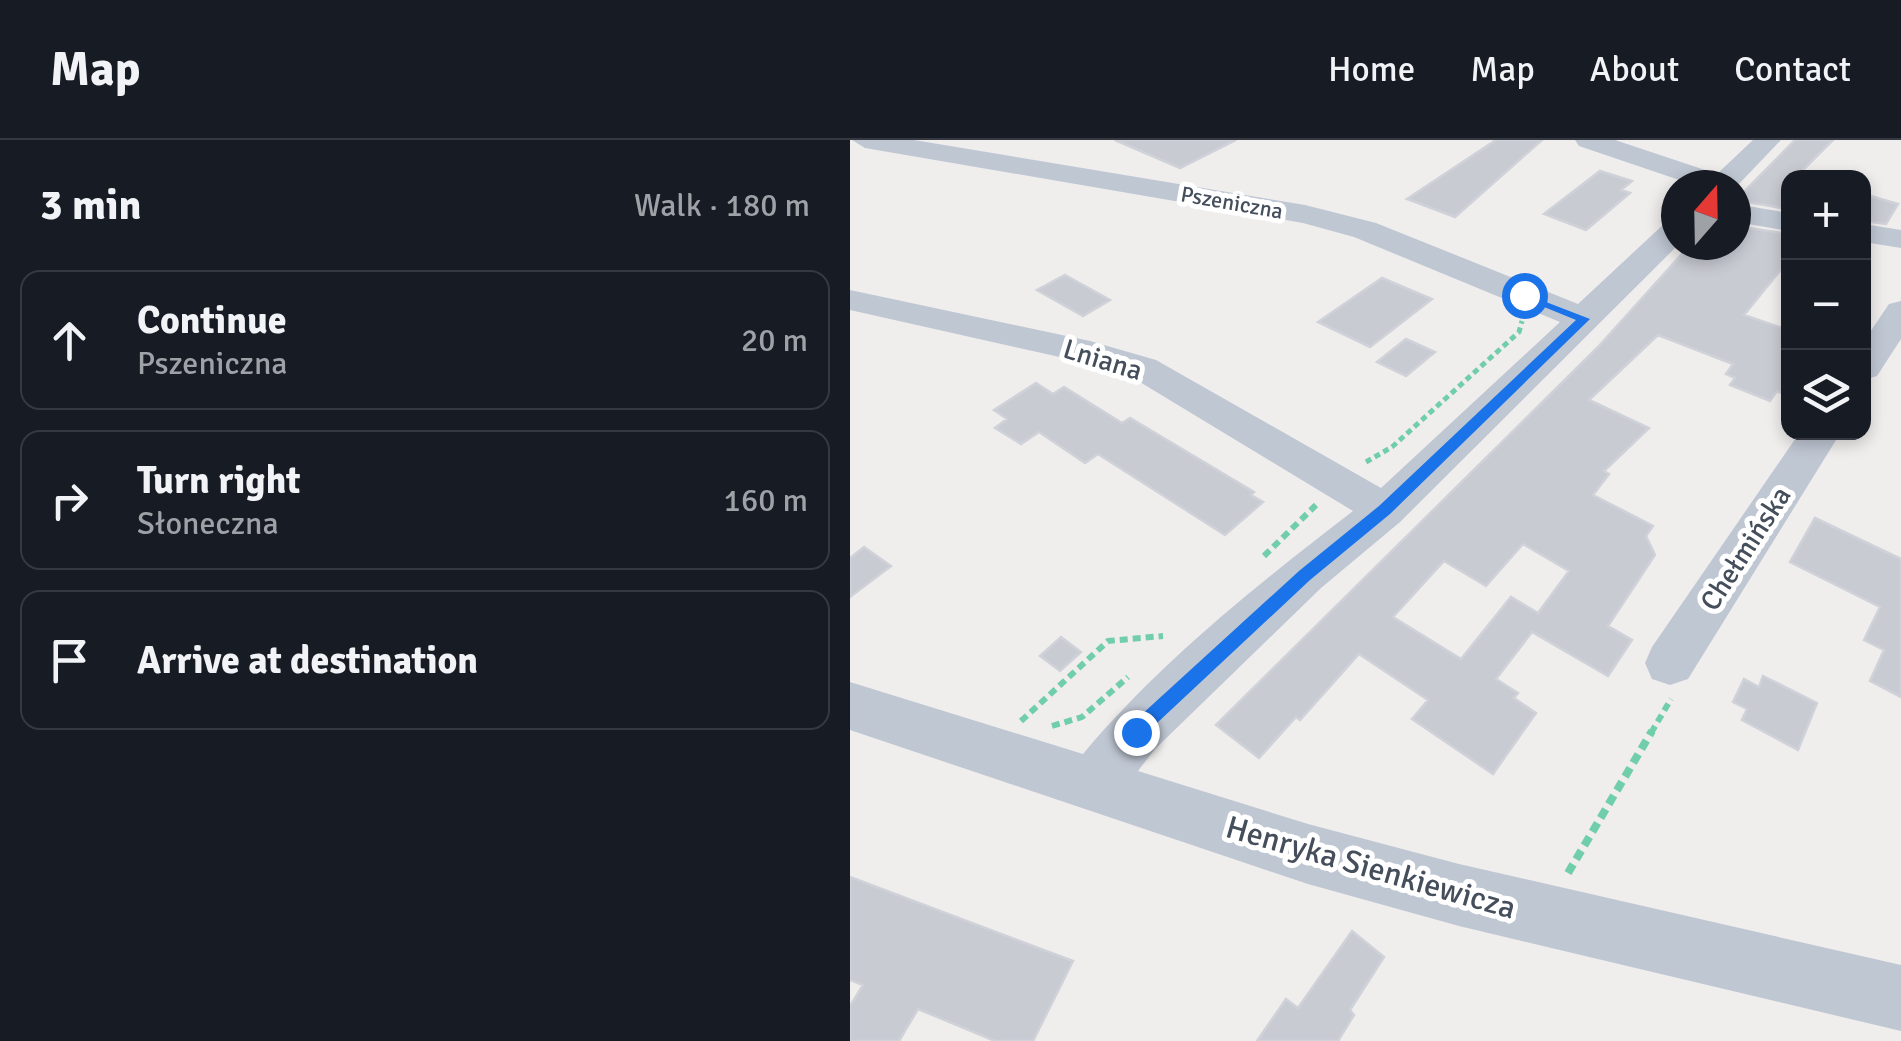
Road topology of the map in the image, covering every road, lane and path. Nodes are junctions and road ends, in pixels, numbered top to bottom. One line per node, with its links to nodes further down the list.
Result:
1 (865, 140): 13 (street, Pszeniczna)
2 (1588, 140): 4 (street)
3 (1768, 140): 5 (street)
4 (1677, 170)
5 (1737, 170)
6 (1751, 216): 7 (street)
7 (1781, 221)
8 (1871, 235): 9 (street)
9 (1901, 239)
10 (1661, 245): 13 (street)
11 (850, 300): 19 (street, Lniana)
12 (1524, 310): 17 (path)
13 (1584, 319): 19 (street)
14 (1897, 325): 15 (street)
15 (1871, 359)
16 (1816, 440): 24 (street, Chełmińska)
17 (1361, 464)
18 (1318, 503): 20 (path)
19 (1385, 510): 29 (street)
20 (1262, 558)
21 (1164, 636): 28 (path)
22 (1174, 636): 23 (path)
23 (1159, 649)
24 (1670, 663): 30 (path)
25 (1130, 675): 27 (path)
26 (850, 706): 29 (street, Henryka Sienkiewicza)
27 (1043, 729)
28 (1027, 730)
29 (1092, 785): 31 (street, Henryka Sienkiewicza)
30 (1567, 876)
31 (1901, 998)

